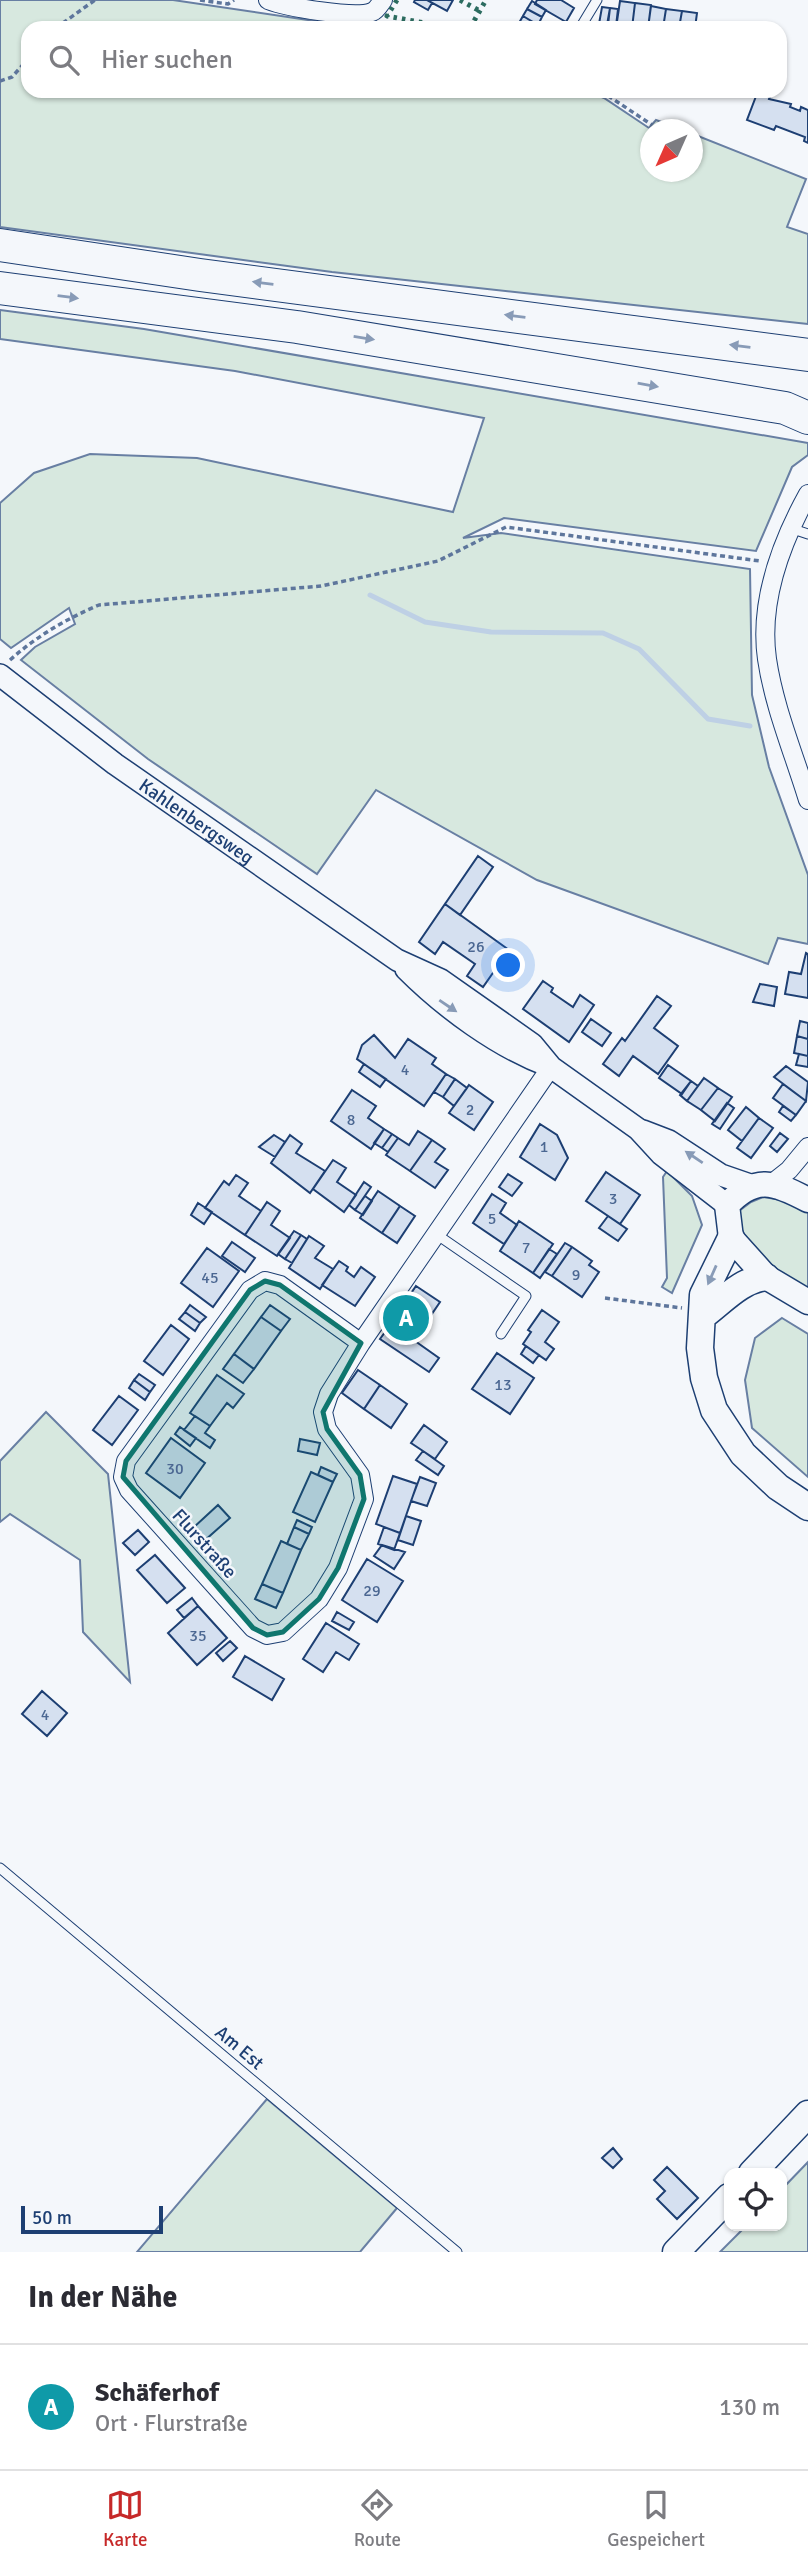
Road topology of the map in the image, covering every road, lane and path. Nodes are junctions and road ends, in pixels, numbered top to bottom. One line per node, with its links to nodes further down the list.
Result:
1 (95, 0): 7 (path)
2 (201, 0): 3 (path)
3 (234, 0)
4 (268, 0): 5 (street)
5 (383, 0)
6 (597, 0): 8 (lane)
7 (66, 21)
8 (584, 21)
9 (21, 66): 10 (path)
10 (0, 81)
11 (612, 98): 12 (path)
12 (643, 119)
13 (0, 245): 15 (highway, one-way to 13)
14 (0, 288): 16 (highway, one-way to 16)
15 (808, 355)
16 (800, 410)
17 (808, 494): 18 (street)
18 (790, 528): 19 (lane); 20 (street)
19 (808, 534)
20 (775, 564): 21 (path); 22 (street)
21 (5, 667): 23 (street, Kahlenbergsweg)
22 (808, 800)
23 (551, 1067): 24 (street, Kahlenbergsweg); 29 (street, Flurstraße)
24 (638, 1129): 26 (street, Kahlenbergsweg, one-way to 24); 28 (street, Kahlenbergsweg)
25 (808, 1147): 26 (street)
26 (760, 1185): 27 (main road, Kahlenbergsweg); 28 (main road)
27 (808, 1200)
28 (727, 1205): 30 (main road)
29 (436, 1234): 35 (lane); 36 (street, Flurstraße)
30 (731, 1238): 31 (main road); 34 (main road, one-way to 34)
31 (766, 1277): 33 (main road); 34 (main road)
32 (605, 1298): 34 (path)
33 (808, 1302)
34 (704, 1315): 37 (main road)
35 (501, 1334)
36 (361, 1343): 36 (street, Flurstraße)
37 (808, 1507)
38 (0, 1868): 42 (lane, Am Est)
39 (808, 2114): 40 (main road)
40 (757, 2168)
41 (724, 2202): 43 (main road)
42 (457, 2252)
43 (676, 2252)

